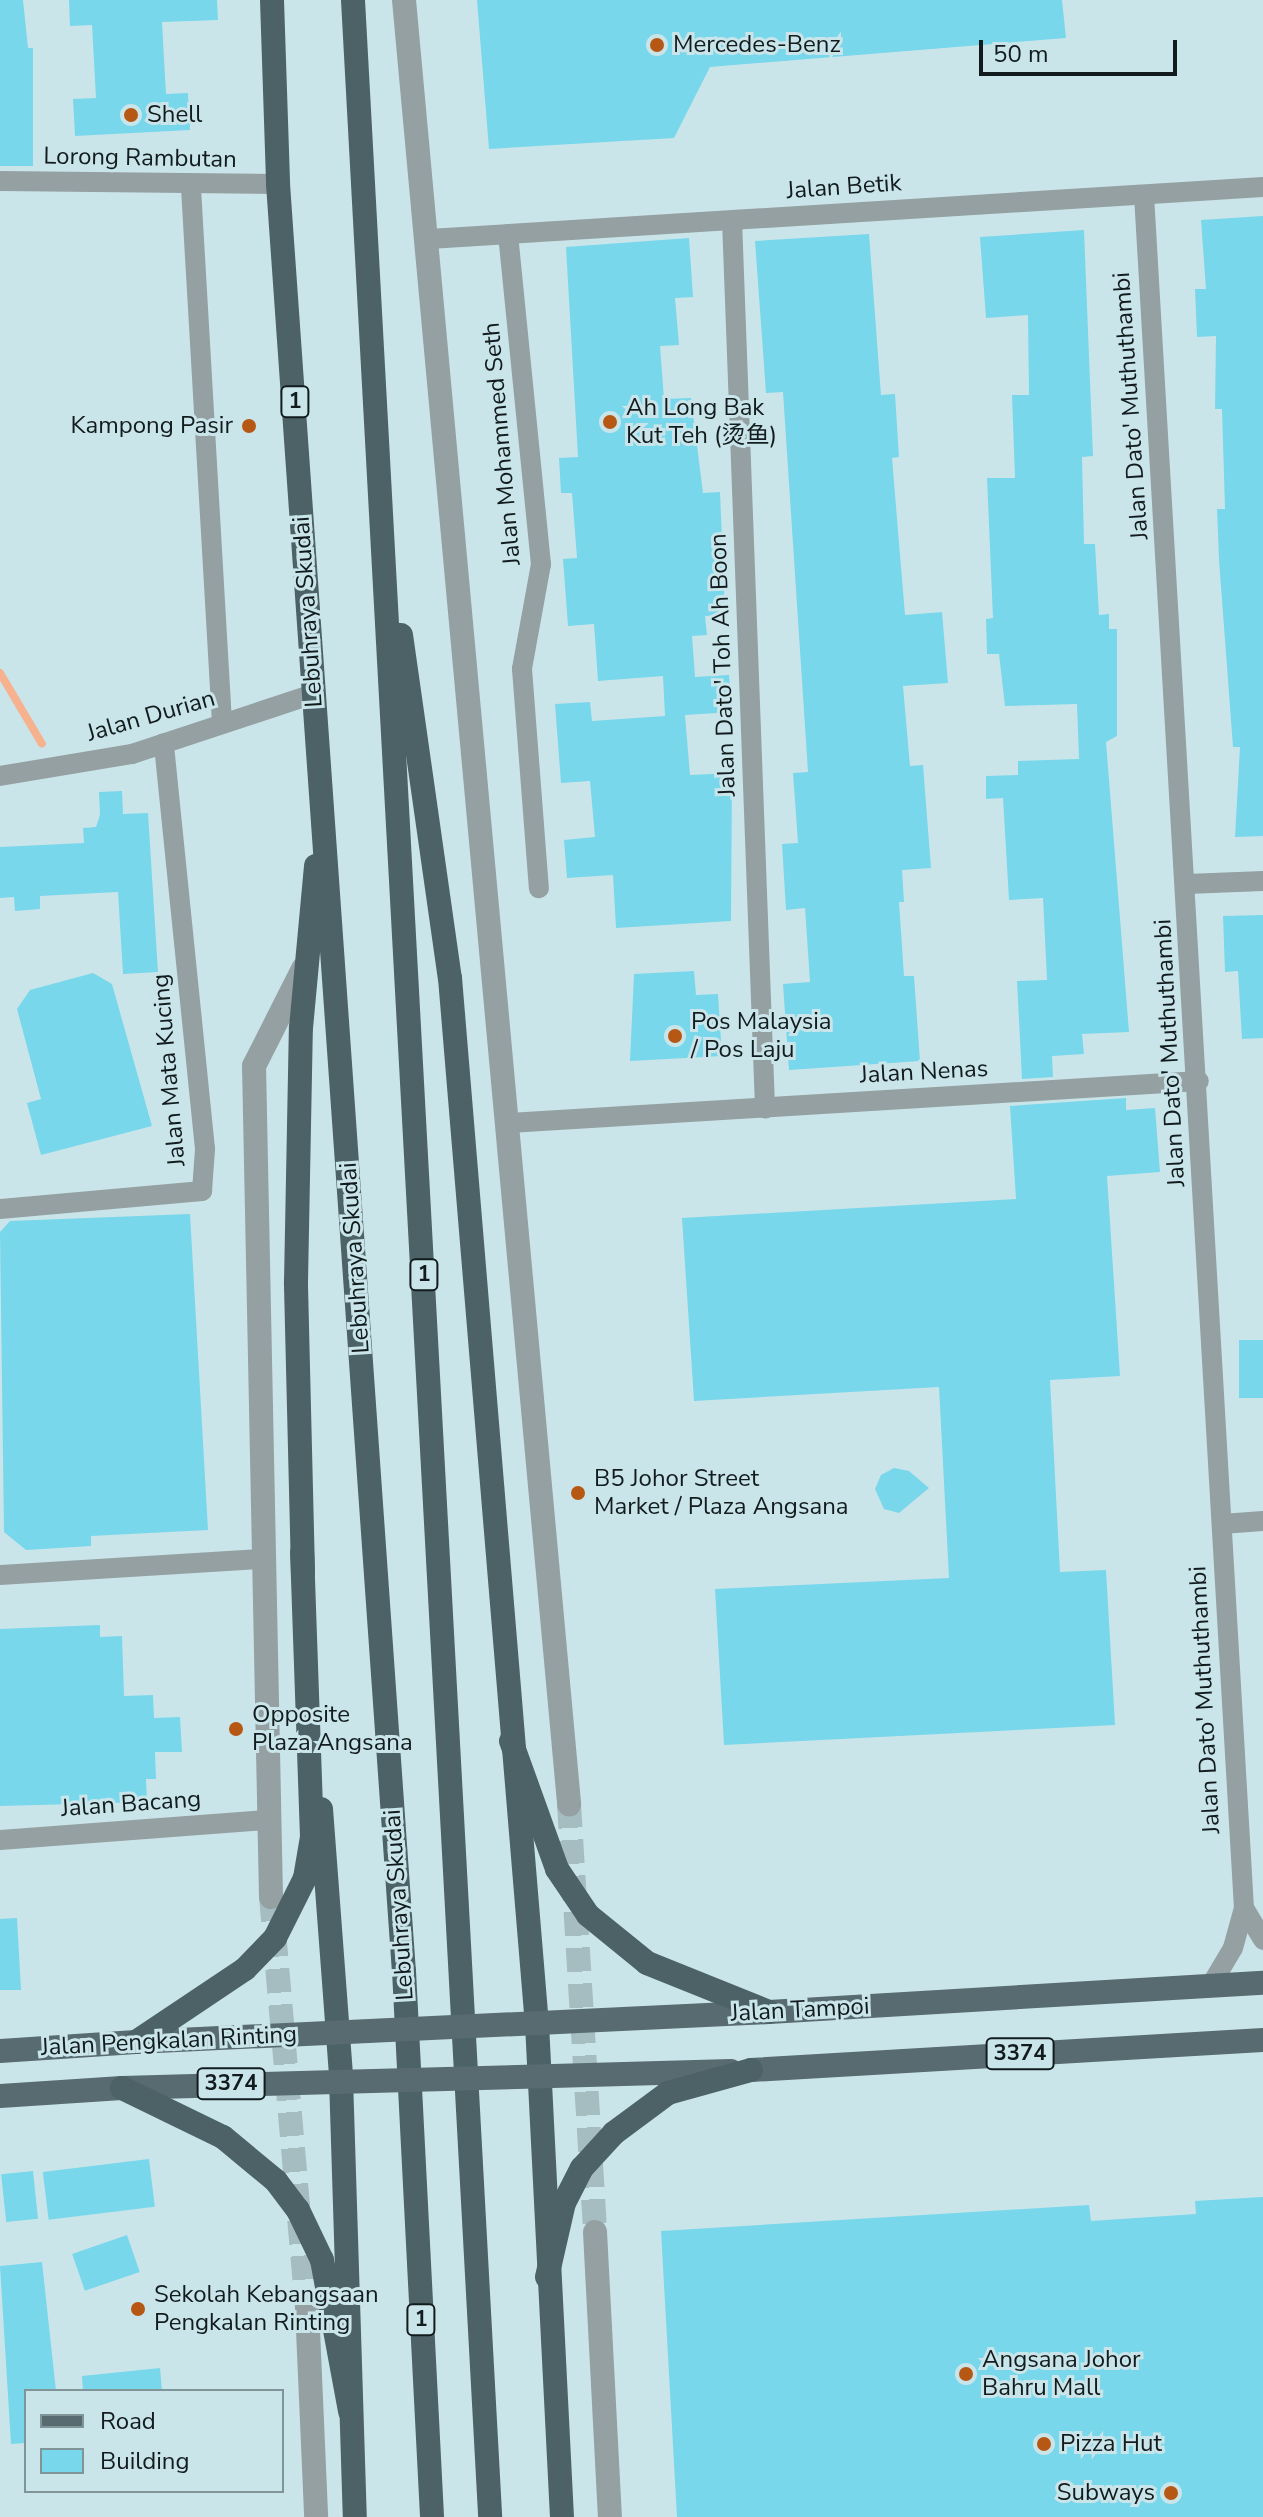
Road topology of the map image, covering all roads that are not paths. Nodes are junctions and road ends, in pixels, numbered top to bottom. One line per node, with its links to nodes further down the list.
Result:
1 (272, 0): 5 (highway, Lebuhraya Skudai / 1)
2 (353, 0): 12 (highway, 1)
3 (404, 0): 11 (street)
4 (0, 181): 7 (street, Lorong Rambutan)
5 (278, 184): 7 (street, Lorong Rambutan); 13 (highway, Lebuhraya Skudai / 1)
6 (1263, 187): 8 (street, Jalan Betik)
7 (191, 188): 14 (street)
8 (1144, 195): 9 (street, Jalan Betik); 19 (street, Jalan Dato' Muthuthambi)
9 (732, 220): 10 (street, Jalan Betik); 23 (street, Jalan Dato' Toh Ah Boon)
10 (508, 234): 11 (street, Jalan Betik); 20 (street, Jalan Mohammed Seth)
11 (429, 239): 24 (street)
12 (387, 585): 31 (highway); 58 (highway, 1)
13 (313, 694): 14 (street, Jalan Durian); 17 (highway, Lebuhraya Skudai / 1)
14 (222, 723): 15 (street, Jalan Durian)
15 (164, 743): 16 (street, Jalan Durian); 25 (street, Jalan Mata Kucing)
16 (0, 776)
17 (323, 804): 21 (highway); 57 (highway, Lebuhraya Skudai / 1)
18 (1263, 881): 19 (street)
19 (1187, 884): 22 (street, Jalan Dato' Muthuthambi)
20 (539, 888)
21 (305, 963): 28 (highway); 29 (street)
22 (1199, 1081): 23 (street, Jalan Nenas); 27 (street, Jalan Dato' Muthuthambi)
23 (765, 1108): 24 (street, Jalan Nenas)
24 (509, 1123): 32 (street)
25 (0, 1209)
26 (1263, 1521): 27 (street)
27 (1222, 1524): 36 (street, Jalan Dato' Muthuthambi)
28 (302, 1552): 42 (highway, bridge); 44 (highway, bridge)
29 (263, 1559): 30 (street); 33 (street)
30 (0, 1575)
31 (511, 1741): 40 (highway, bridge); 41 (highway, bridge)
32 (569, 1804)
33 (265, 1820): 34 (street, Jalan Bacang); 35 (street)
34 (0, 1840)
35 (271, 1897)
36 (1244, 1908): 37 (street, Jalan Dato' Muthuthambi); 39 (street, Jalan Dato' Muthuthambi)
37 (1263, 1940)
38 (1263, 1983): 39 (main road, Jalan Tampoi / 3374)
39 (1211, 1985): 40 (main road, Jalan Tampoi / 3374)
40 (777, 2012): 41 (main road, Jalan Tampoi / 3374, bridge)
41 (537, 2024): 42 (main road, Jalan Tampoi / 3374, bridge); 47 (highway)
42 (338, 2031): 44 (main road, Jalan Pengkalan Rinting / 3374, bridge); 48 (highway)
43 (1263, 2040): 46 (main road, 3374)
44 (136, 2042): 45 (main road, Jalan Pengkalan Rinting / 3374)
45 (0, 2051)
46 (751, 2070): 47 (main road, 3374, bridge); 52 (highway, bridge)
47 (540, 2076): 48 (main road, 3374, bridge); 52 (highway, bridge)
48 (341, 2078): 49 (main road, Jalan Pengkalan Rinting / 3374, bridge); 54 (highway, bridge)
49 (122, 2088): 50 (main road, Jalan Pengkalan Rinting / 3374); 54 (highway, bridge)
50 (0, 2096)
51 (595, 2232): 60 (street)
52 (547, 2277): 59 (highway)
53 (307, 2307): 55 (street)
54 (350, 2411): 56 (highway)
55 (316, 2517)
56 (355, 2517)
57 (432, 2517)
58 (490, 2517)
59 (562, 2517)
60 (610, 2517)

